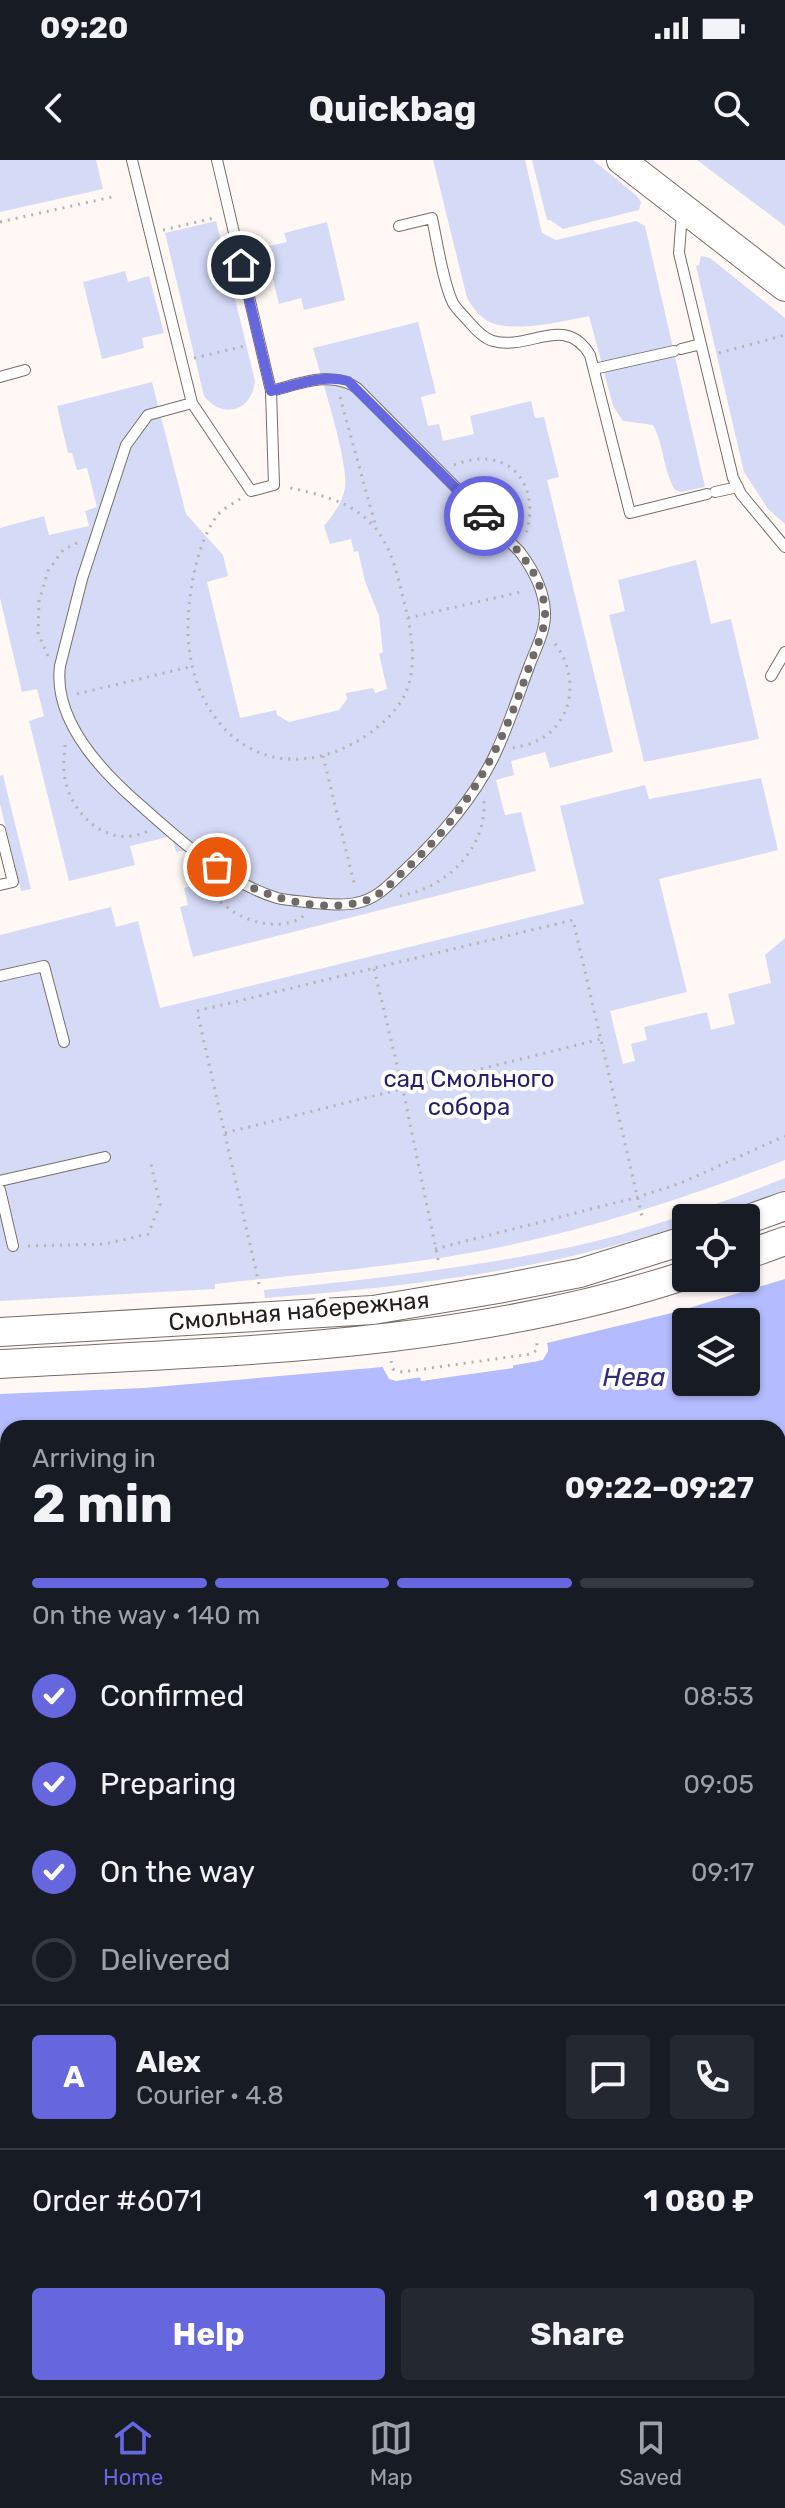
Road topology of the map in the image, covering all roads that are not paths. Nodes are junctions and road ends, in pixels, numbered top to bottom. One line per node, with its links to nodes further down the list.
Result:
1 (132, 160): 14 (lane)
2 (217, 160): 13 (lane)
3 (621, 160): 5 (main road)
4 (649, 160): 7 (main road)
5 (682, 207): 8 (main road); 9 (lane)
6 (399, 226): 10 (lane)
7 (785, 266)
8 (785, 287)
9 (701, 344): 10 (lane); 15 (lane)
10 (594, 369): 15 (lane)
11 (25, 370): 12 (lane)
12 (0, 377)
13 (271, 391): 14 (lane); 14 (lane)
14 (192, 403)
15 (738, 487): 16 (lane)
16 (785, 547)
17 (785, 652): 18 (lane)
18 (771, 676)
19 (0, 830): 20 (lane)
20 (0, 885)
21 (0, 976): 22 (lane)
22 (64, 1042)
23 (105, 1157): 24 (lane)
24 (0, 1181)
25 (0, 1190): 30 (lane)
26 (785, 1206): 27 (main road)
27 (760, 1215)
28 (785, 1241): 31 (main road)
29 (672, 1244): 33 (main road, Смольная набережная)
30 (13, 1246)
31 (760, 1250)
32 (672, 1279): 34 (main road, Смольная набережная)
33 (0, 1332)
34 (0, 1364)

